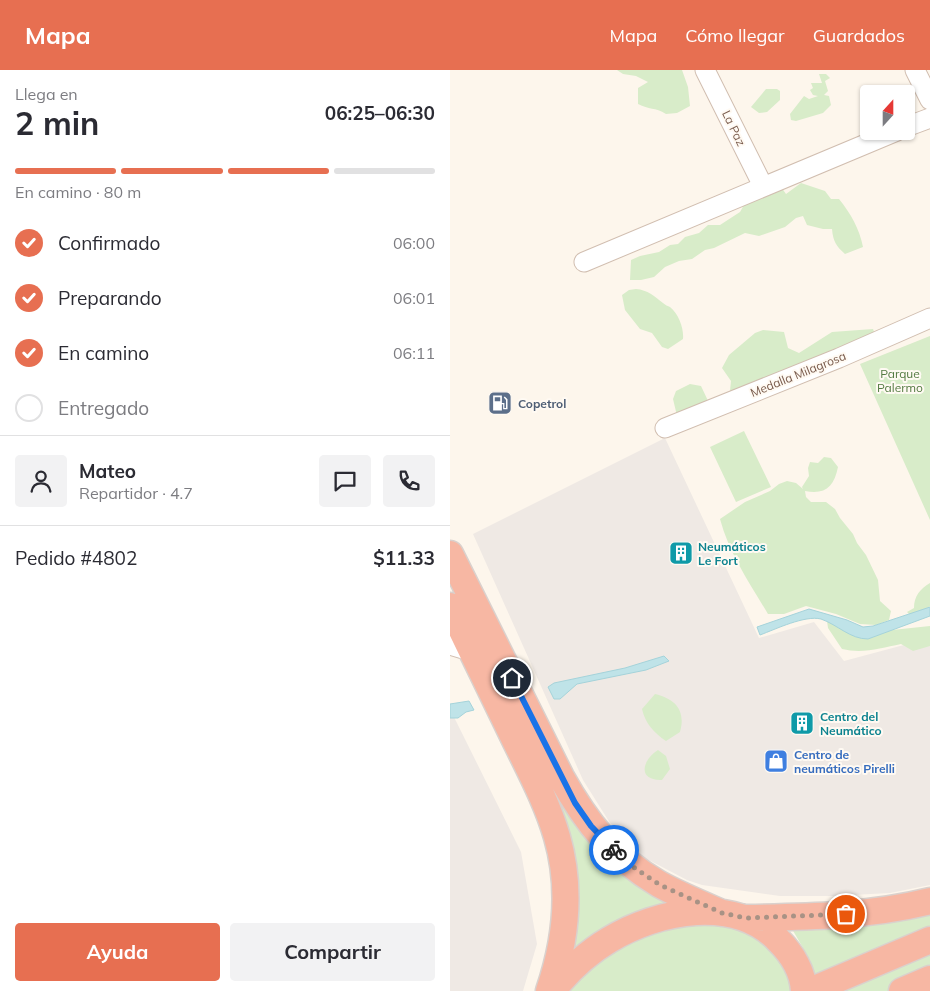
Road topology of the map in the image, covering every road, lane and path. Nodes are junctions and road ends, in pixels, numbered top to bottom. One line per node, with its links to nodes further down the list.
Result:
1 (705, 70): 7 (street, La Paz)
2 (915, 70): 3 (street)
3 (930, 100)
4 (930, 118): 5 (street)
5 (915, 124)
6 (874, 140): 7 (street)
7 (763, 186): 8 (street)
8 (584, 262)
9 (930, 318): 10 (street, Medalla Milagrosa)
10 (665, 428)
11 (450, 554): 15 (highway)
12 (450, 606): 13 (highway)
13 (461, 649): 18 (highway)
14 (930, 901): 15 (highway)
15 (734, 915): 18 (highway); 19 (highway)
16 (930, 940): 20 (highway)
17 (930, 980): 21 (highway)
18 (551, 991)
19 (804, 991)
20 (810, 991)
21 (902, 991)

